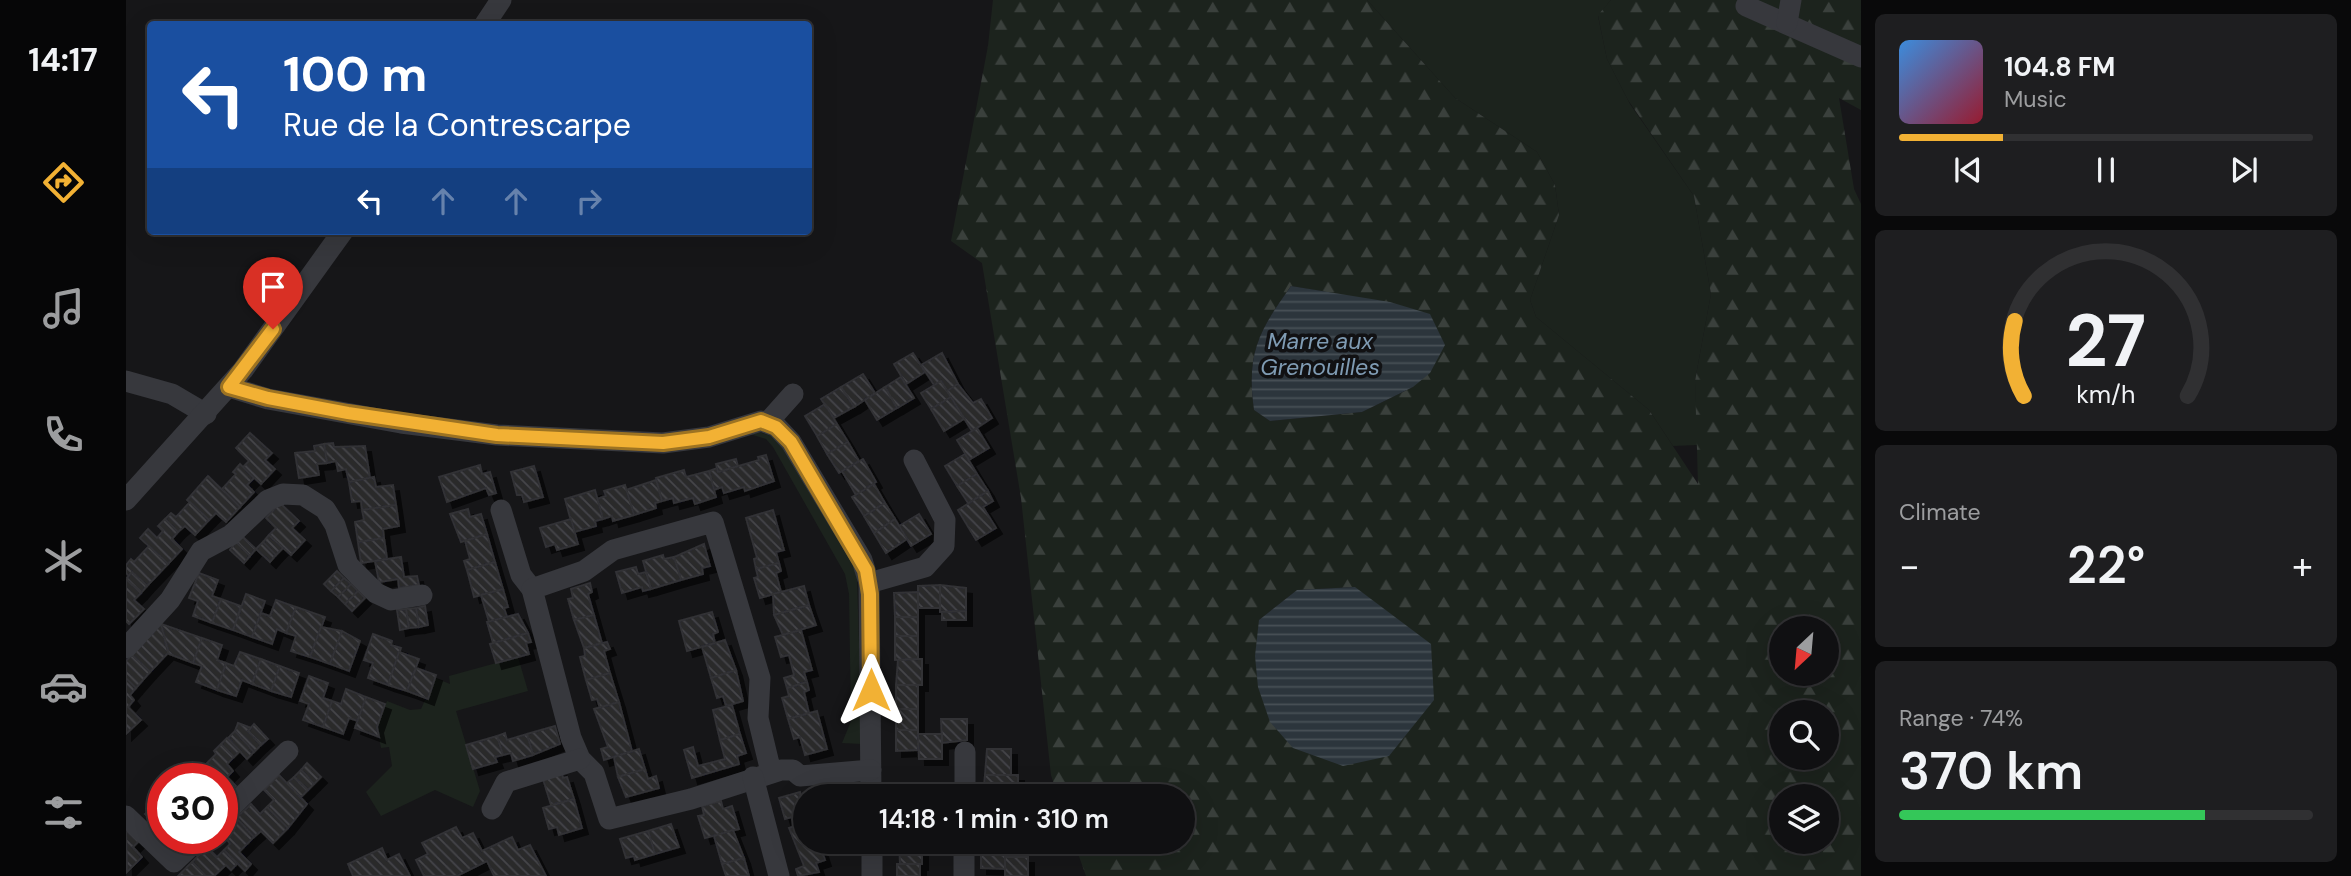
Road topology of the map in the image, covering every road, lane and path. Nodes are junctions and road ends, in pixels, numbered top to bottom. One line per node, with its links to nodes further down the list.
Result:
1 (501, 0): 4 (street)
2 (1791, 0): 5 (street)
3 (1746, 6): 5 (street)
4 (487, 21)
5 (1787, 23): 6 (street)
6 (1861, 57)
7 (340, 235): 9 (street)
8 (126, 381): 11 (street)
9 (229, 387): 11 (street); 12 (street)
10 (793, 394): 12 (street)
11 (206, 414): 14 (street)
12 (768, 422): 16 (street)
13 (914, 460): 16 (street)
14 (126, 500)
15 (501, 510): 17 (street)
16 (870, 583): 23 (street)
17 (531, 590): 22 (street); 24 (street)
18 (422, 595): 19 (street)
19 (126, 648)
20 (288, 751): 27 (street)
21 (965, 752): 26 (street)
22 (580, 759): 24 (street); 28 (street)
23 (871, 770): 24 (street); 25 (street)
24 (762, 774): 34 (street)
25 (871, 784)
26 (965, 784)
27 (238, 800)
28 (492, 810)
29 (126, 816): 33 (street)
30 (183, 854): 33 (street)
31 (872, 854): 35 (street)
32 (964, 854): 36 (street)
33 (168, 869)
34 (779, 876)
35 (872, 876)
36 (964, 876)

